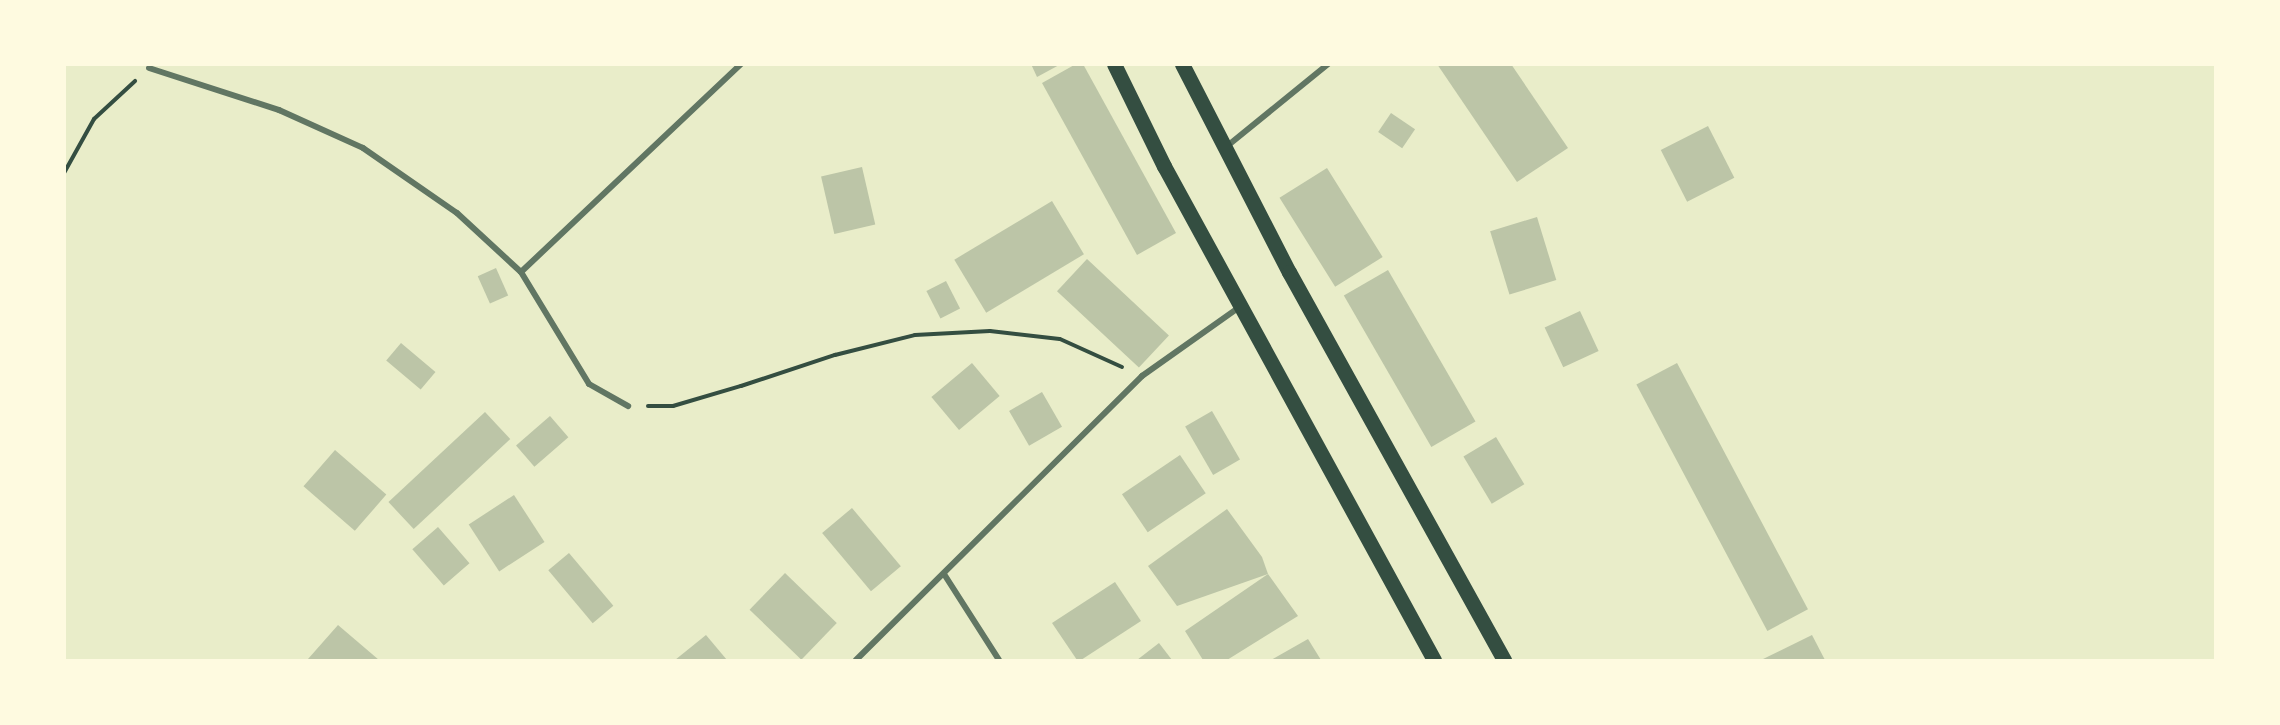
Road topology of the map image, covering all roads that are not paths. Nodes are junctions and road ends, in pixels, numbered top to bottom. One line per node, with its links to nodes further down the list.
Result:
1 (141, 64): 6 (street)
2 (741, 64): 8 (street)
3 (1114, 64): 9 (main road)
4 (1182, 64): 7 (main road)
5 (1328, 64): 7 (street)
6 (149, 66): 8 (street)
7 (1223, 149): 15 (main road)
8 (521, 272): 10 (street)
9 (1241, 306): 11 (street); 14 (main road)
10 (628, 406)
11 (944, 574): 12 (street); 13 (street)
12 (856, 660)
13 (999, 660)
14 (1434, 660)
15 (1504, 660)

